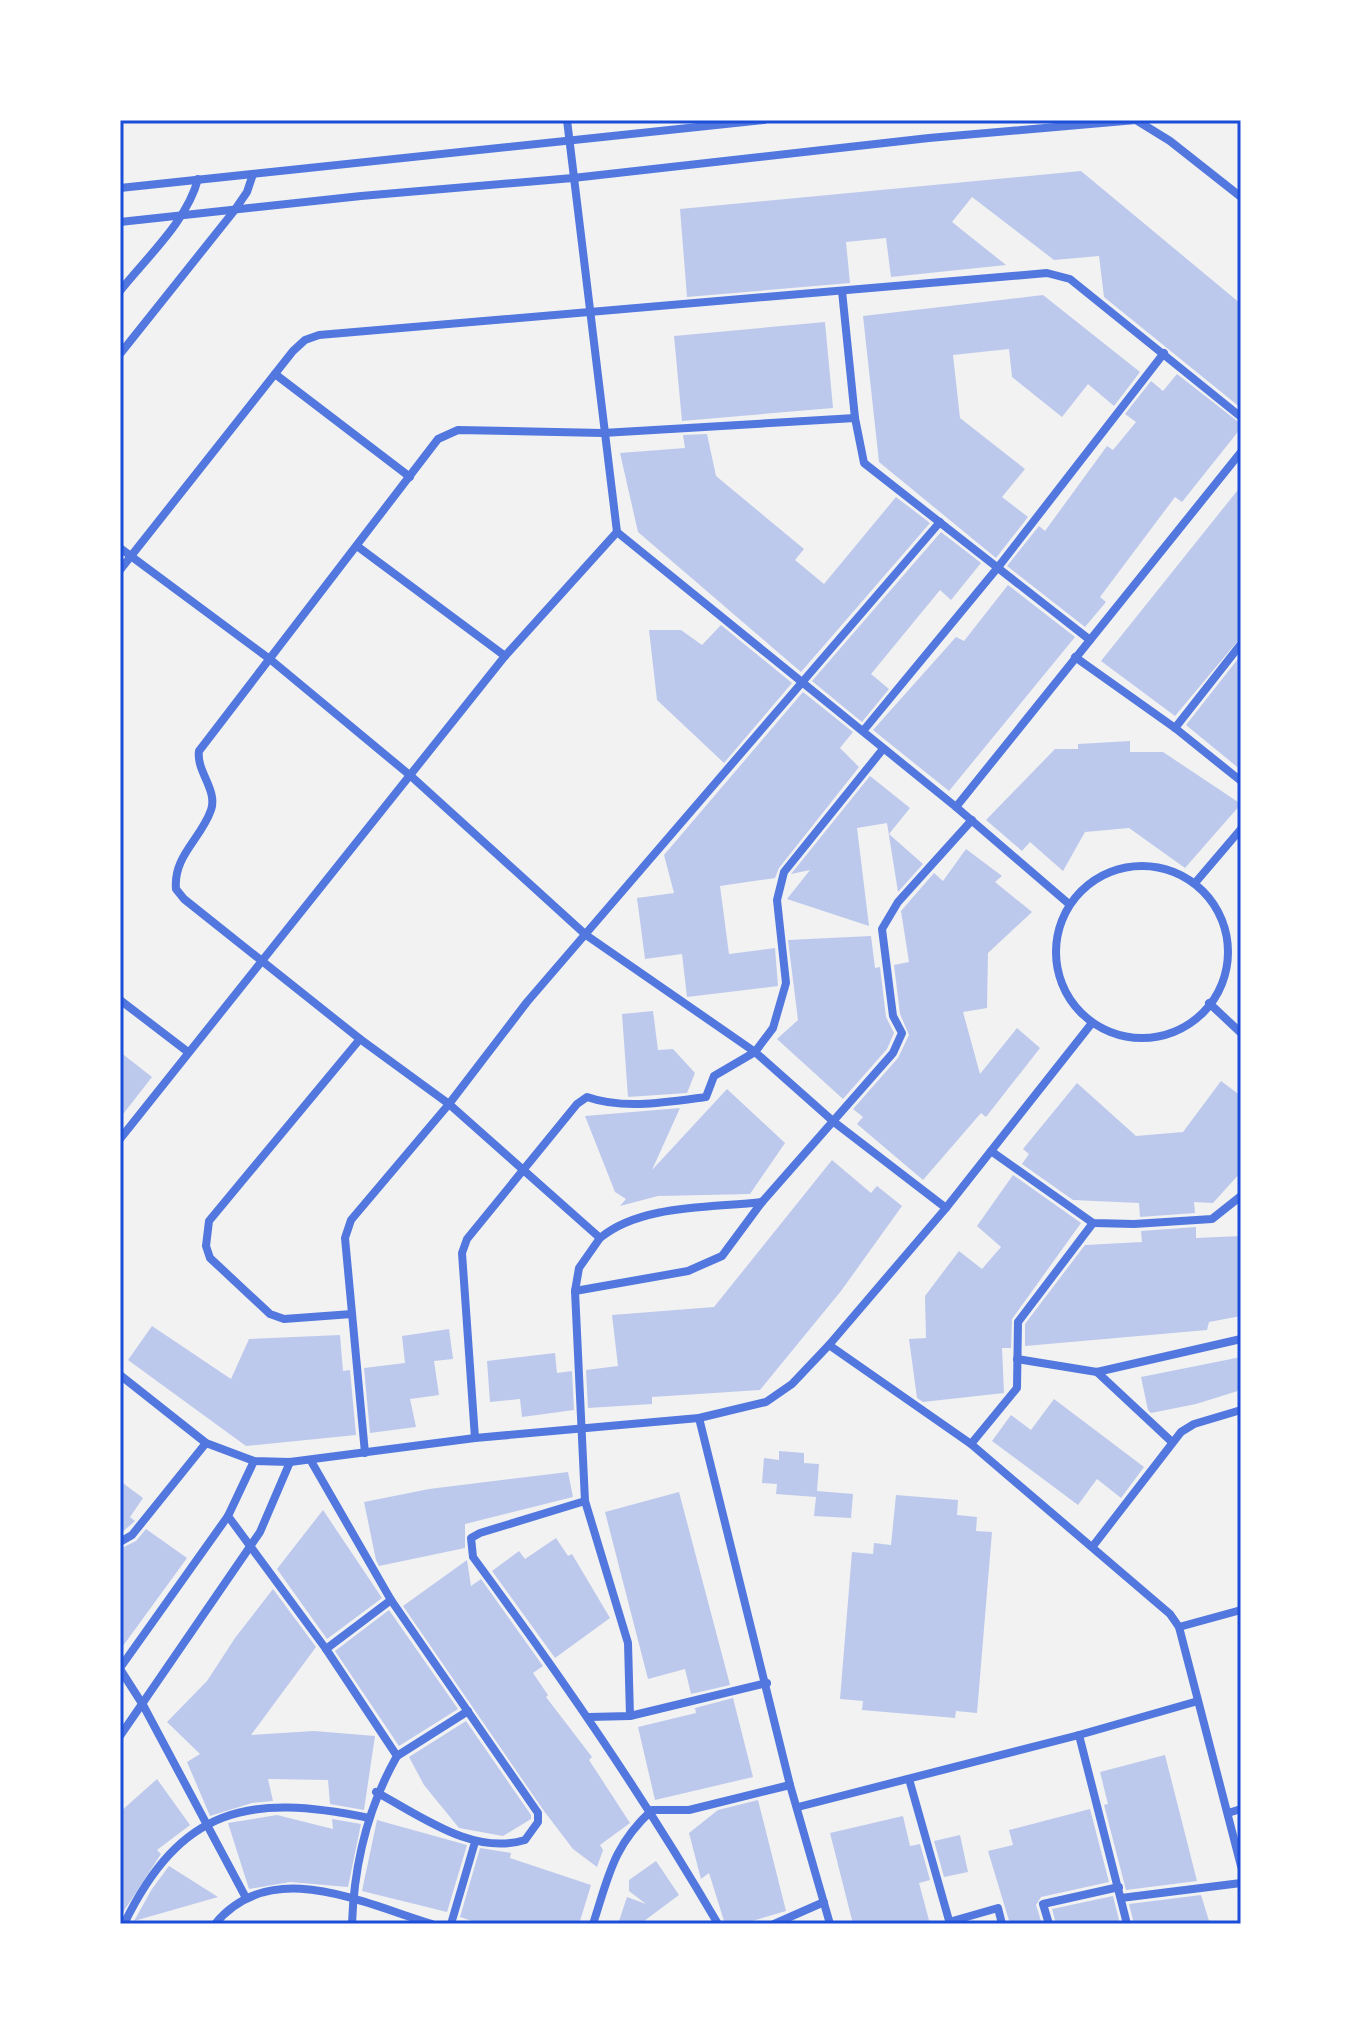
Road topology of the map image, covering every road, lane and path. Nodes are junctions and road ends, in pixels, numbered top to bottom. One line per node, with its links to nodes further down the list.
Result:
1 (567, 120): 4 (street)
2 (764, 120): 4 (street)
3 (1136, 120): 6 (street); 9 (street)
4 (569, 140): 5 (street); 6 (street)
5 (253, 174): 7 (street); 10 (street)
6 (573, 178): 10 (street); 15 (street)
7 (198, 179): 8 (street); 11 (street)
8 (120, 188)
9 (1241, 197)
10 (234, 211): 11 (street); 17 (street)
11 (179, 217): 12 (street); 13 (street)
12 (120, 222)
13 (120, 291)
14 (842, 291): 15 (street); 16 (street); 20 (street)
15 (589, 314): 18 (street); 21 (street)
16 (1164, 353): 19 (street); 29 (street)
17 (120, 354)
18 (275, 374): 23 (street); 28 (street)
19 (1241, 417)
20 (855, 418): 21 (street); 24 (street)
21 (603, 433): 23 (street); 25 (street)
22 (1241, 452): 31 (street)
23 (410, 477): 26 (street)
24 (940, 522): 29 (street); 36 (street)
25 (617, 532): 33 (street); 36 (street)
26 (357, 546): 33 (street); 35 (street)
27 (120, 548): 28 (street)
28 (131, 557): 30 (street); 35 (street)
29 (999, 566): 31 (street); 38 (street)
30 (120, 570)
31 (1090, 640): 34 (street)
32 (1241, 644): 37 (street)
33 (505, 656): 40 (street)
34 (1075, 657): 37 (street); 42 (street)
35 (271, 660): 40 (street); 48 (street)
36 (801, 681): 38 (street); 47 (street)
37 (1175, 728): 41 (street)
38 (863, 731): 39 (street)
39 (883, 749): 42 (street); 55 (street)
40 (412, 777): 47 (street); 48 (street)
41 (1241, 781)
42 (956, 807): 43 (street)
43 (972, 820): 46 (street); 57 (street)
44 (1241, 829): 45 (street)
45 (1195, 883): 46 (street); 50 (street)
46 (1069, 904): 51 (street)
47 (586, 935): 55 (street); 56 (street)
48 (262, 960): 53 (street); 54 (street)
49 (120, 1000): 54 (street)
50 (1209, 1003): 51 (street); 52 (street)
51 (1092, 1023): 59 (street)
52 (1241, 1033)
53 (360, 1039): 56 (street); 67 (street)
54 (188, 1052): 58 (street)
55 (755, 1052): 57 (street); 60 (street)
56 (449, 1104): 60 (street); 67 (street)
57 (834, 1122): 62 (street); 63 (street)
58 (120, 1139)
59 (991, 1151): 63 (street); 64 (street)
60 (525, 1168): 65 (street); 76 (street)
61 (1241, 1196): 64 (street)
62 (762, 1202): 65 (street); 66 (street)
63 (946, 1208): 69 (street)
64 (1093, 1223): 70 (street)
65 (600, 1238): 66 (street)
66 (575, 1291): 75 (street)
67 (352, 1314): 80 (street)
68 (1241, 1339): 71 (street)
69 (829, 1345): 74 (street); 79 (street)
70 (1017, 1359): 71 (street); 79 (street)
71 (1097, 1372): 77 (street)
72 (120, 1375): 78 (street)
73 (1241, 1410): 77 (street)
74 (699, 1418): 75 (street); 94 (street)
75 (583, 1427): 76 (street); 84 (street)
76 (475, 1438): 80 (street)
77 (1172, 1442): 88 (street)
78 (206, 1443): 81 (street); 86 (street)
79 (971, 1444): 88 (street)
80 (365, 1453): 82 (street)
81 (254, 1461): 83 (street); 85 (street)
82 (311, 1461): 83 (street); 89 (street)
83 (290, 1462): 87 (street)
84 (585, 1501): 98 (street); 99 (street)
85 (228, 1516): 87 (street); 93 (street)
86 (120, 1542)
87 (251, 1545): 92 (street); 96 (street)
88 (1093, 1546): 91 (street)
89 (391, 1600): 92 (street); 97 (street)
90 (1241, 1610): 91 (street)
91 (1179, 1627): 95 (street)
92 (326, 1649): 102 (street)
93 (120, 1669): 96 (street)
94 (767, 1683): 98 (street); 104 (street)
95 (1198, 1701): 100 (street); 109 (street)
96 (143, 1705): 101 (street); 111 (street)
97 (468, 1711): 102 (street); 112 (street)
98 (630, 1716): 99 (street)
99 (589, 1717): 108 (street)
100 (1079, 1735): 103 (street); 115 (street)
101 (120, 1736)
102 (397, 1756): 105 (street)
103 (909, 1779): 106 (street); 120 (street)
104 (790, 1785): 106 (street); 108 (street)
105 (376, 1792): 110 (street); 112 (street)
106 (798, 1807): 119 (street)
107 (1241, 1809): 109 (street)
108 (652, 1810): 126 (street); 127 (street)
109 (1228, 1813): 113 (street)
110 (369, 1818): 111 (street); 118 (street)
111 (205, 1824): 116 (street); 121 (street)
112 (475, 1842): 125 (street)
113 (1241, 1866)
114 (1241, 1883): 117 (street)
115 (1119, 1887): 117 (street); 131 (street)
116 (245, 1896): 118 (street); 122 (street)
117 (1121, 1898): 132 (street)
118 (352, 1900): 123 (street); 124 (street)
119 (824, 1902): 128 (street); 129 (street)
120 (949, 1923): 130 (street)
121 (124, 1924)
122 (215, 1924)
123 (352, 1924)
124 (432, 1924)
125 (451, 1924)
126 (593, 1924)
127 (718, 1924)
128 (774, 1924)
129 (830, 1924)
130 (1002, 1924)
131 (1049, 1924)
132 (1127, 1924)

